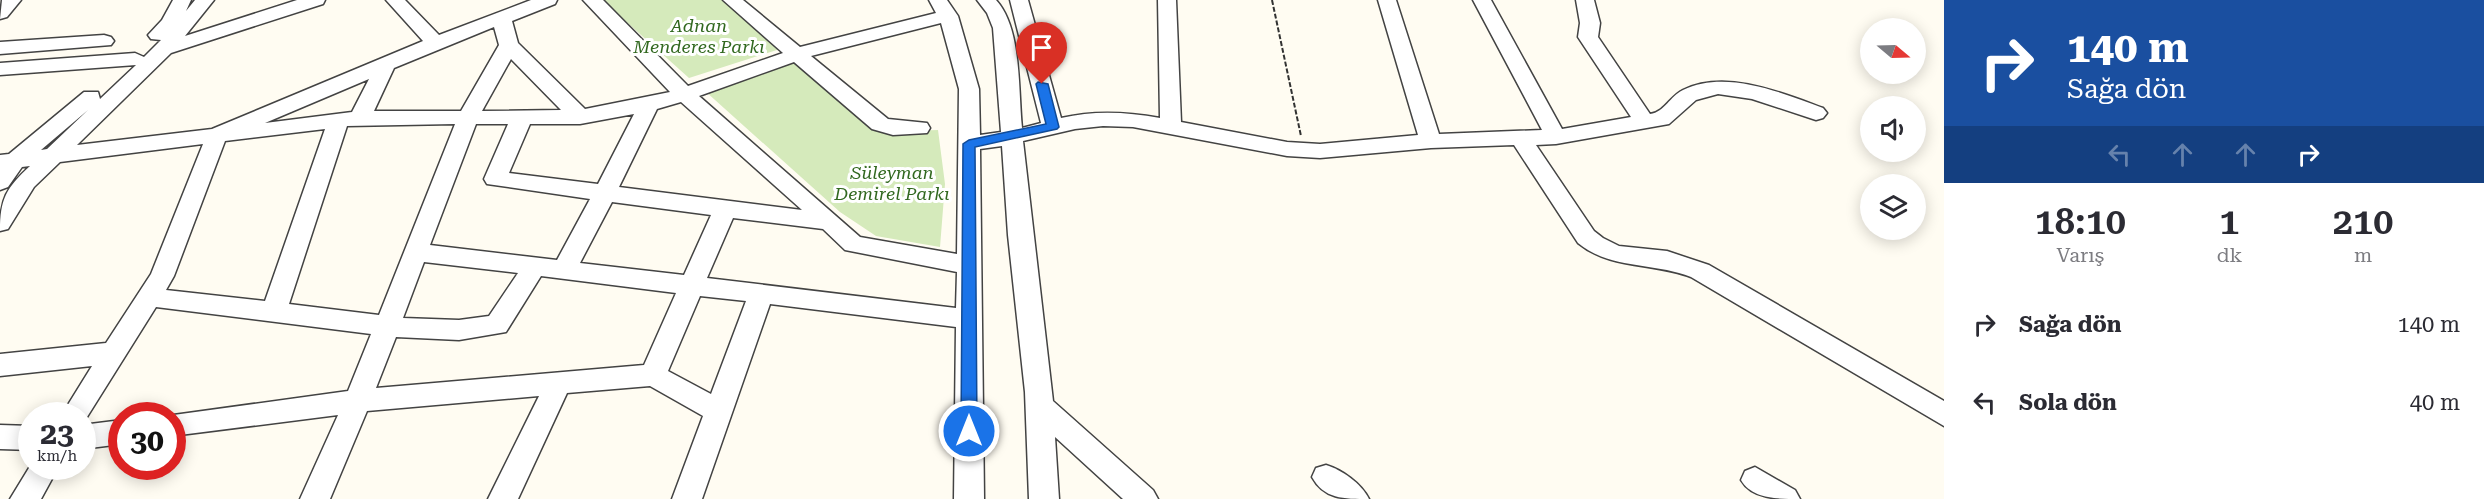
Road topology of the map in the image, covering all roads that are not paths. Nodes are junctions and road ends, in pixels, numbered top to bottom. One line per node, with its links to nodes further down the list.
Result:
1 (12, 0): 16 (street)
2 (182, 0): 24 (street)
3 (205, 0): 22 (street)
4 (316, 0): 22 (street)
5 (395, 0): 19 (street)
6 (548, 0): 17 (street)
7 (592, 0): 27 (street)
8 (732, 0): 23 (street)
9 (986, 0): 39 (street)
10 (1019, 0): 35 (street)
11 (1167, 0): 37 (street)
12 (1387, 0): 42 (street)
13 (1482, 0): 40 (street)
14 (1585, 0): 34 (street)
15 (943, 8): 23 (street); 43 (street)
16 (0, 13)
17 (501, 17): 19 (street); 20 (street)
18 (104, 41): 21 (street)
19 (436, 43): 25 (street)
20 (509, 45): 30 (street); 32 (street)
21 (0, 48)
22 (163, 50): 44 (street)
23 (798, 55): 27 (street); 36 (street)
24 (135, 59): 26 (street); 45 (street)
25 (386, 64): 33 (street); 38 (street)
26 (0, 69)
27 (684, 94): 28 (street); 49 (street)
28 (649, 104): 32 (street); 47 (street)
29 (1816, 113): 34 (street)
30 (468, 117): 31 (street); 33 (street); 51 (street)
31 (522, 117): 32 (street); 47 (street)
32 (580, 117)
33 (349, 120): 38 (street); 58 (street)
34 (1645, 123): 40 (street)
35 (1053, 127): 37 (street); 39 (street)
36 (919, 128)
37 (1171, 128): 42 (street)
38 (217, 135): 44 (street); 57 (street)
39 (1013, 137): 43 (street); 67 (street)
40 (1556, 137): 41 (street)
41 (1520, 138): 42 (street); 69 (street)
42 (1431, 141)
43 (969, 144): 52 (street)
44 (50, 156): 45 (street); 50 (street)
45 (8, 161): 46 (street)
46 (0, 182)
47 (605, 194): 48 (street); 54 (street)
48 (725, 209): 49 (street); 55 (street)
49 (830, 222): 52 (street)
50 (0, 223)
51 (416, 252): 53 (street); 60 (street)
52 (969, 265): 59 (street)
53 (535, 266): 54 (street); 60 (street)
54 (564, 270): 55 (street)
55 (691, 285): 56 (street); 63 (street)
56 (760, 294): 59 (street); 68 (street)
57 (149, 297): 58 (street); 61 (street)
58 (274, 311): 60 (street)
59 (969, 319): 80 (street)
60 (388, 325): 65 (street)
61 (113, 353): 62 (street); 66 (street)
62 (0, 365)
63 (653, 375): 64 (street); 68 (street)
64 (558, 384): 65 (street); 78 (street)
65 (358, 401): 70 (street); 77 (street)
66 (83, 402)
67 (1040, 406): 81 (street); 82 (street)
68 (719, 412): 79 (street)
69 (1944, 415)
70 (186, 423)
71 (0, 437): 72 (street)
72 (18, 438)
73 (1326, 477): 83 (street)
74 (37, 480): 76 (street)
75 (1755, 480): 84 (street)
76 (26, 499)
77 (315, 499)
78 (503, 499)
79 (687, 499)
80 (969, 499)
81 (1044, 499)
82 (1143, 499)
83 (1354, 499)
84 (1785, 499)

